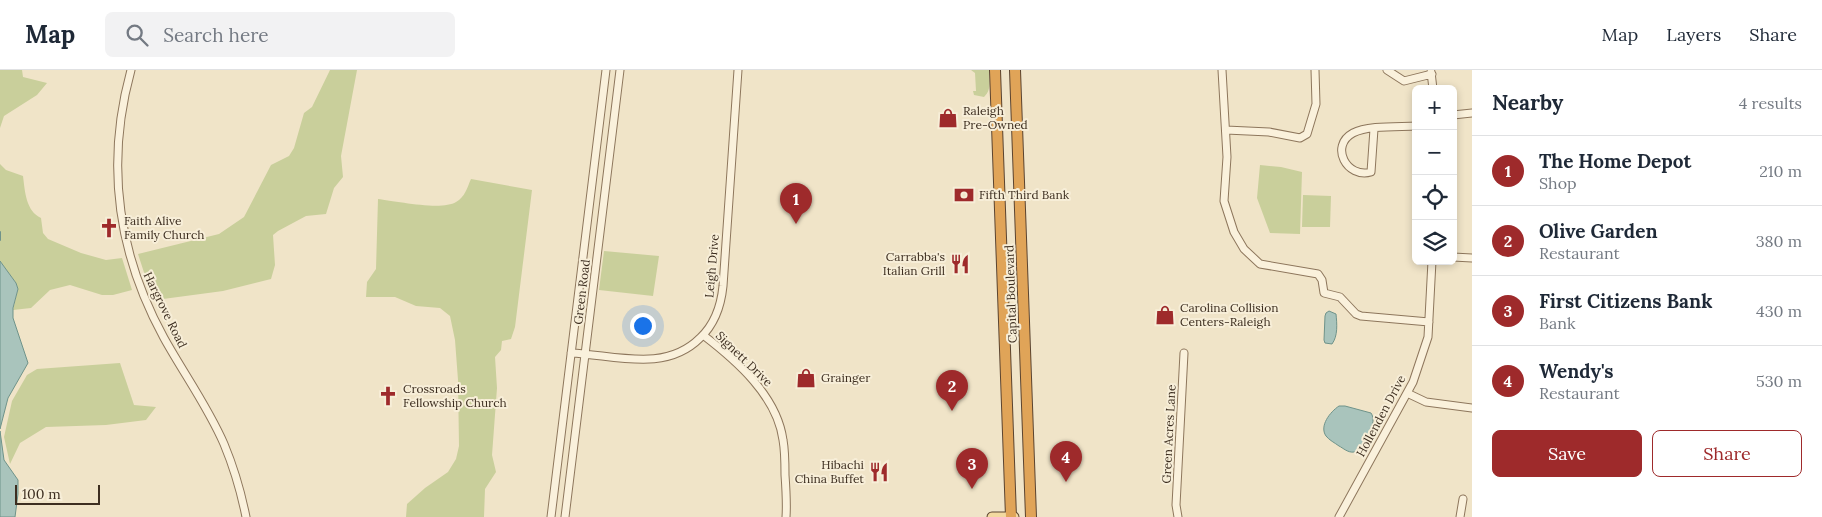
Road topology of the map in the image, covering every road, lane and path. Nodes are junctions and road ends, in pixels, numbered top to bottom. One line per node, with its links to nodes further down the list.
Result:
1 (131, 70): 32 (street, Hargrove Road)
2 (606, 70): 17 (street, Green Road)
3 (620, 70): 18 (street, Green Road)
4 (738, 70): 25 (street, Leigh Drive)
5 (995, 70): 37 (highway, Capital Boulevard)
6 (1015, 70): 38 (highway, Capital Boulevard)
7 (1222, 70): 16 (street)
8 (1315, 70): 16 (street)
9 (1387, 70): 10 (street)
10 (1431, 72): 11 (street)
11 (1433, 85)
12 (1472, 113): 13 (street)
13 (1457, 114)
14 (1412, 126): 15 (street)
15 (1374, 129): 15 (street)
16 (1226, 130): 24 (street)
17 (594, 169): 18 (street); 19 (street, Green Road)
18 (608, 171): 20 (street, Green Road)
19 (588, 213): 20 (street); 26 (street, Green Road)
20 (603, 215): 28 (street, Green Road)
21 (1457, 257): 22 (street)
22 (1472, 258)
23 (1432, 265): 24 (street, Hollenden Drive)
24 (1429, 322): 29 (street, Hollenden Drive)
25 (703, 335): 28 (street, Leigh Drive); 35 (street, Signett Drive)
26 (571, 353): 28 (street, Leigh Drive); 33 (street, Green Road)
27 (1184, 353): 39 (street, Green Acres Lane)
28 (586, 354): 34 (street, Green Road)
29 (1407, 393): 30 (street); 40 (street, Hollenden Drive)
30 (1472, 408)
31 (1464, 500): 41 (street)
32 (246, 517)
33 (551, 517)
34 (565, 517)
35 (786, 517)
36 (992, 517): 37 (main road)
37 (1012, 517)
38 (1031, 517)
39 (1178, 517)
40 (1339, 517)
41 (1460, 517)

